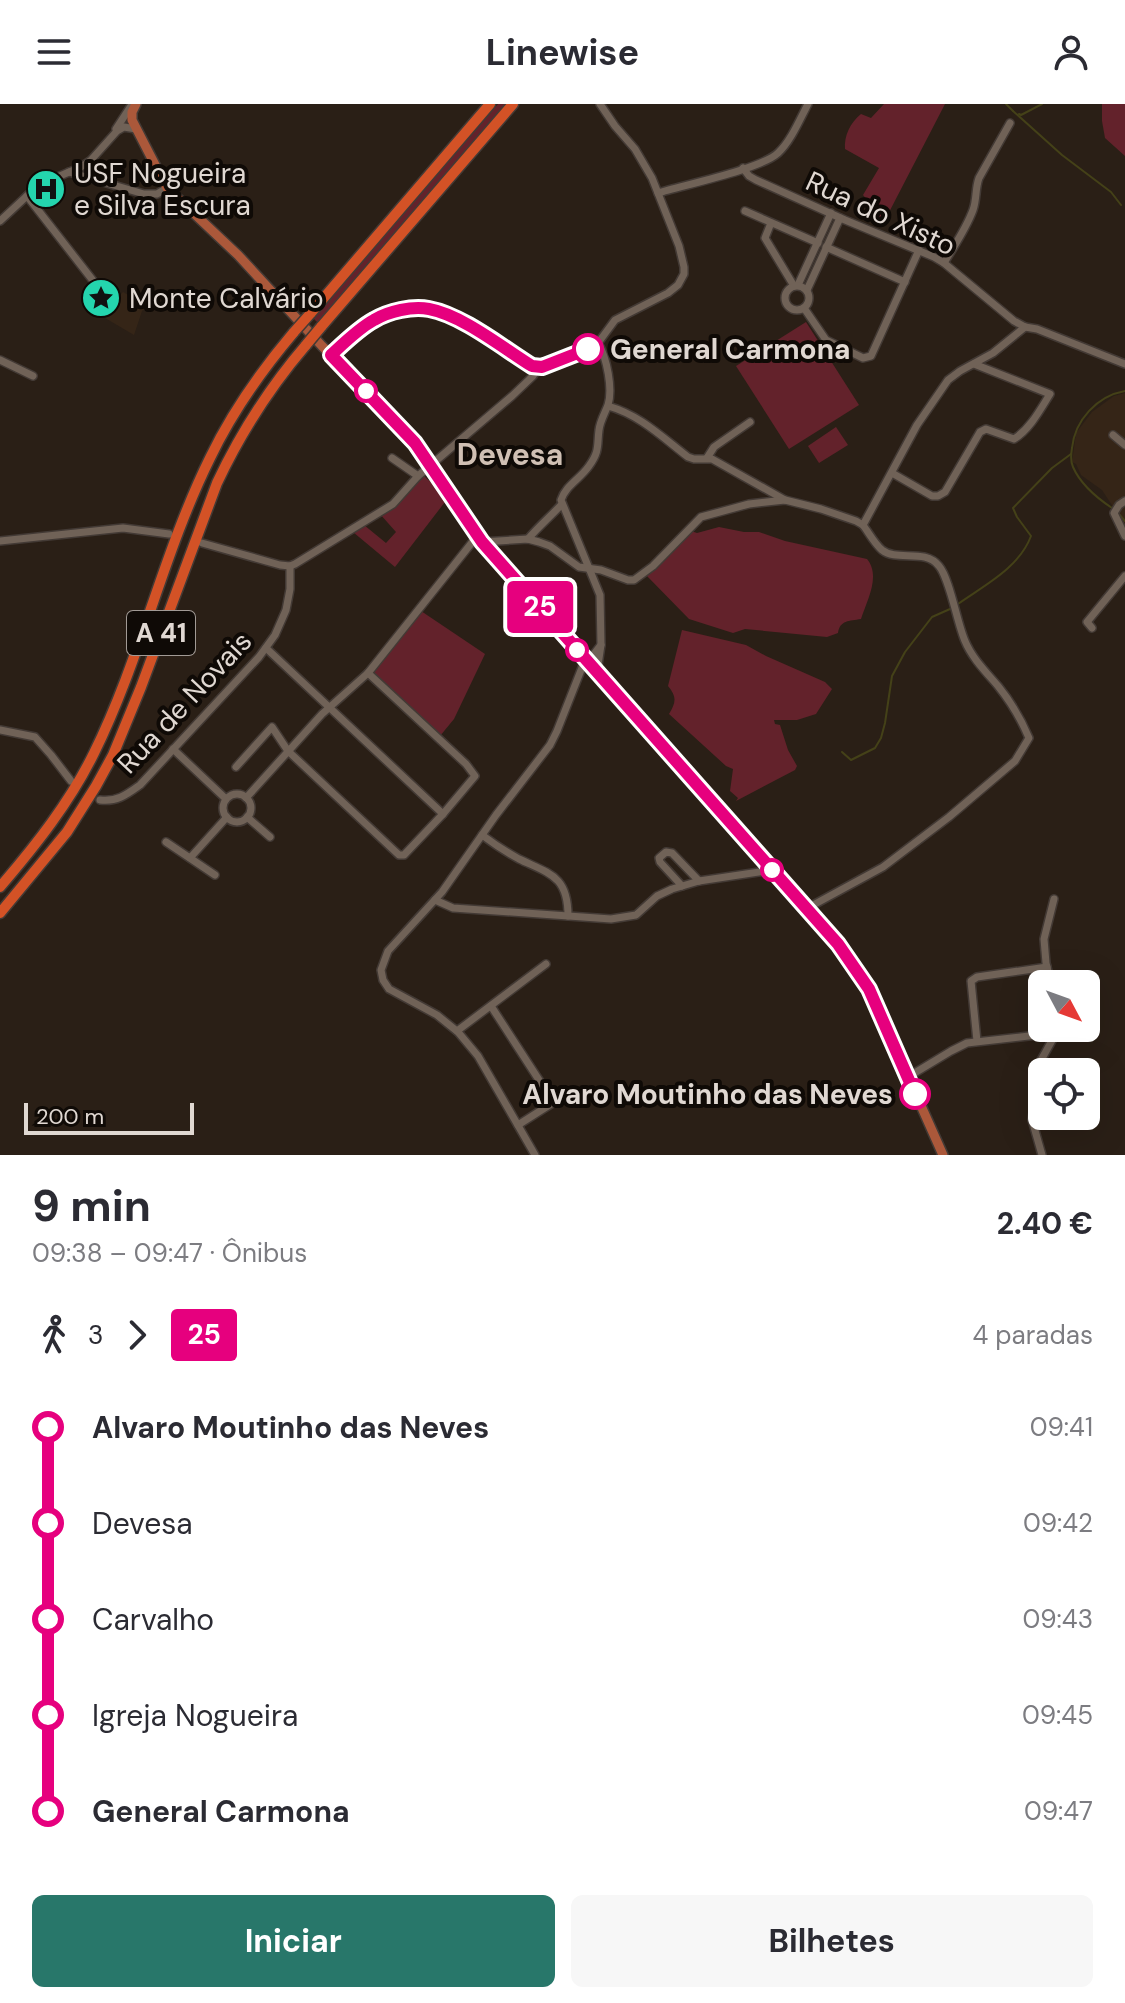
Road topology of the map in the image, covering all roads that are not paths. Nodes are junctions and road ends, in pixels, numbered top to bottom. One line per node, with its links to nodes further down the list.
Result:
1 (134, 104): 7 (main road); 8 (street)
2 (490, 104): 84 (highway, A 41, bridge)
3 (513, 104): 88 (highway, A 41, bridge)
4 (600, 104): 12 (street)
5 (808, 104): 9 (street)
6 (1010, 123): 22 (street)
7 (136, 129): 8 (street); 11 (main road)
8 (113, 134): 10 (street)
9 (743, 168): 12 (street); 15 (street, Rua do Xisto)
10 (69, 172): 11 (street); 13 (street)
11 (167, 188): 30 (main road)
12 (658, 193): 29 (street)
13 (27, 196): 17 (street); 26 (street)
14 (745, 211): 18 (street)
15 (831, 213): 16 (street, Rua do Xisto); 19 (street)
16 (840, 218): 20 (street); 21 (street, Rua do Xisto)
17 (0, 221)
18 (771, 223): 19 (street); 24 (street)
19 (818, 243): 24 (street)
20 (826, 247): 23 (street); 25 (street)
21 (919, 250): 22 (street, Rua do Xisto); 23 (street)
22 (944, 263): 28 (street, Rua do Xisto)
23 (905, 282): 27 (street)
24 (796, 286): 25 (street); 27 (street)
25 (807, 290): 27 (street)
26 (110, 300)
27 (804, 308)
28 (1025, 327): 32 (street); 33 (street, Rua do Xisto)
29 (598, 343): 34 (street); 36 (street)
30 (331, 355): 34 (street); 42 (main road)
31 (0, 360): 35 (street)
32 (974, 364): 43 (street); 43 (street)
33 (1125, 364)
34 (538, 368): 42 (street)
35 (33, 376)
36 (608, 406): 41 (street); 47 (street)
37 (750, 422): 41 (street)
38 (1113, 435): 39 (street)
39 (1125, 445)
40 (392, 458): 44 (street)
41 (707, 458): 45 (street)
42 (431, 466): 44 (street); 51 (main road)
43 (892, 473): 48 (street)
44 (418, 476): 55 (street)
45 (785, 500): 48 (street); 56 (street)
46 (1125, 501): 50 (street)
47 (562, 504): 52 (street); 56 (street)
48 (863, 525): 87 (street)
49 (169, 534): 53 (street)
50 (1125, 536)
51 (480, 538): 52 (street); 61 (main road); 63 (street)
52 (528, 539): 56 (street)
53 (0, 541)
54 (202, 543): 55 (street)
55 (290, 566): 60 (street, Rua de Novais)
56 (591, 570): 59 (street)
57 (1125, 576): 58 (street)
58 (1092, 628)
59 (601, 645): 61 (street); 62 (street)
60 (266, 648): 64 (street); 66 (street, Rua de Novais)
61 (585, 660): 62 (main road); 76 (street)
62 (597, 672): 80 (main road)
63 (368, 673): 64 (street); 73 (street)
64 (329, 707): 67 (street); 73 (street)
65 (0, 730): 69 (street)
66 (173, 749): 71 (street); 72 (street, Rua de Novais)
67 (288, 751): 68 (street); 70 (street); 73 (street)
68 (236, 767)
69 (71, 781)
70 (246, 798): 71 (street); 75 (street)
71 (226, 799): 74 (street)
72 (100, 800)
73 (443, 814)
74 (227, 817): 75 (street); 79 (street)
75 (247, 817): 77 (street)
76 (482, 835): 86 (street); 89 (street)
77 (270, 837)
78 (166, 842): 79 (street)
79 (190, 858): 81 (street)
80 (772, 870): 82 (street); 87 (main road)
81 (215, 875)
82 (699, 881): 83 (street); 83 (street)
83 (682, 886): 89 (street)
84 (0, 887)
85 (1054, 899): 91 (street)
86 (435, 900): 89 (street); 94 (street)
87 (808, 910): 98 (main road)
88 (0, 913)
89 (568, 916)
90 (546, 964): 93 (street)
91 (1047, 967): 92 (street); 96 (street)
92 (1048, 970)
93 (491, 1006): 94 (street); 99 (street)
94 (457, 1031): 99 (street)
95 (1028, 1036): 96 (street)
96 (977, 1041): 98 (street)
97 (1050, 1042): 102 (street)
98 (908, 1077): 101 (main road)
99 (518, 1125): 100 (street)
100 (535, 1155)
101 (943, 1155)
102 (1042, 1155)

